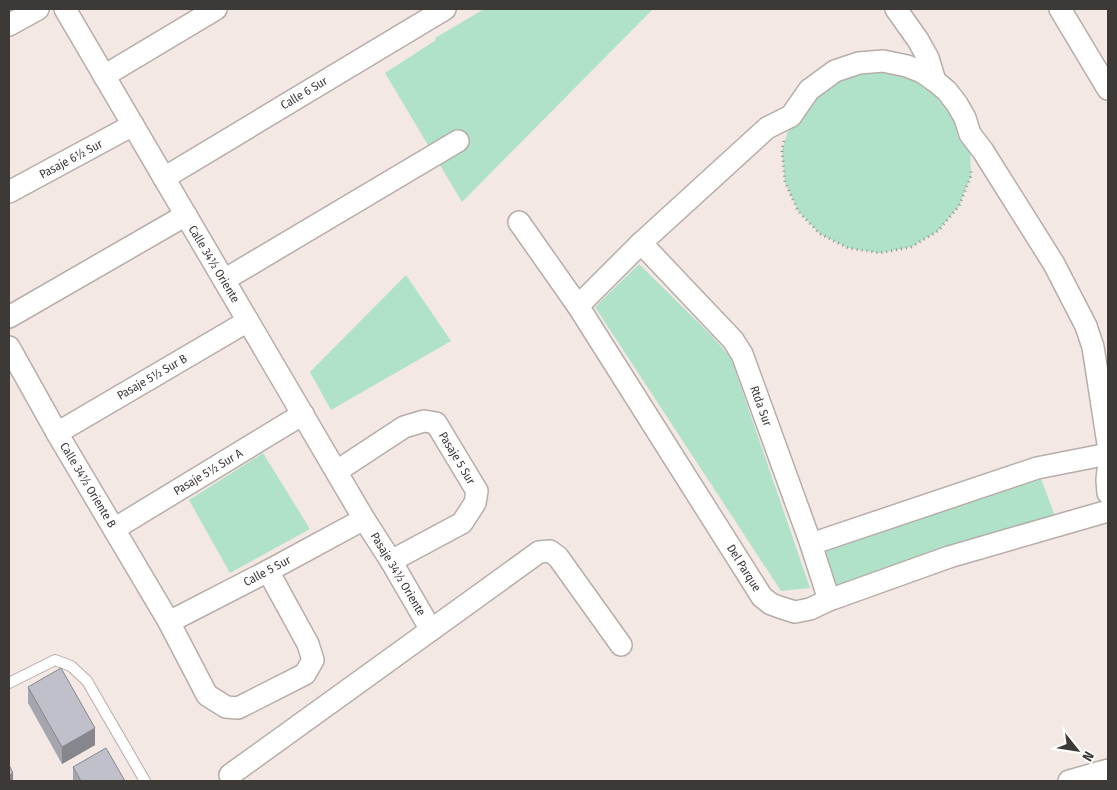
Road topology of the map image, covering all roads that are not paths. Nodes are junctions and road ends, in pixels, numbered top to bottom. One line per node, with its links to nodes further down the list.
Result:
1 (38, 9): 7 (street)
2 (65, 9): 9 (street, Calle 34½ Oriente)
3 (216, 9): 9 (street)
4 (445, 9): 14 (street, Calle 6 Sur)
5 (896, 9): 10 (street)
6 (1060, 9): 8 (street)
7 (9, 25)
8 (1101, 62): 11 (street)
9 (104, 76): 12 (street, Calle 34½ Oriente)
10 (935, 81): 18 (street); 26 (street)
11 (1108, 89)
12 (133, 125): 14 (street, Calle 34½ Oriente); 15 (street, Pasaje 6½ Sur)
13 (458, 141): 19 (street)
14 (164, 178): 16 (street, Calle 34½ Oriente)
15 (9, 192)
16 (186, 215): 19 (street, Calle 34½ Oriente); 21 (street)
17 (518, 222): 20 (street, Del Parque)
18 (641, 243): 20 (street); 34 (street, Rtda Sur)
19 (224, 280): 22 (street, Calle 34½ Oriente)
20 (578, 306): 37 (street, Del Parque)
21 (9, 316)
22 (248, 321): 24 (street, Calle 34½ Oriente); 25 (street, Pasaje 5½ Sur B)
23 (9, 348): 25 (street, Calle 34½ Oriente B)
24 (303, 414): 29 (street, Calle 34½ Oriente); 33 (street, Pasaje 5½ Sur A)
25 (57, 433): 33 (street, Calle 34½ Oriente B)
26 (1108, 444)
27 (1108, 454): 34 (street)
28 (1108, 470): 30 (street)
29 (337, 471): 32 (street, Calle 34½ Oriente); 35 (street, Pasaje 5 Sur)
30 (1108, 493)
31 (1108, 511): 37 (street, Del Parque)
32 (364, 519): 35 (street, Pasaje 34½ Oriente); 36 (street, Calle 5 Sur)
33 (114, 529): 38 (street, Calle 34½ Oriente B)
34 (811, 544): 37 (street, Rtda Sur)
35 (391, 561): 39 (street, Pasaje 34½ Oriente)
36 (268, 571): 38 (street, Calle 5 Sur); 38 (street, Calle 34½ Oriente B)
37 (829, 600)
38 (169, 622)
39 (431, 630): 40 (street); 43 (street)
40 (621, 645)
41 (9, 683): 44 (lane)
42 (1108, 770): 45 (street)
43 (230, 775)
44 (146, 781)
45 (1069, 781)

